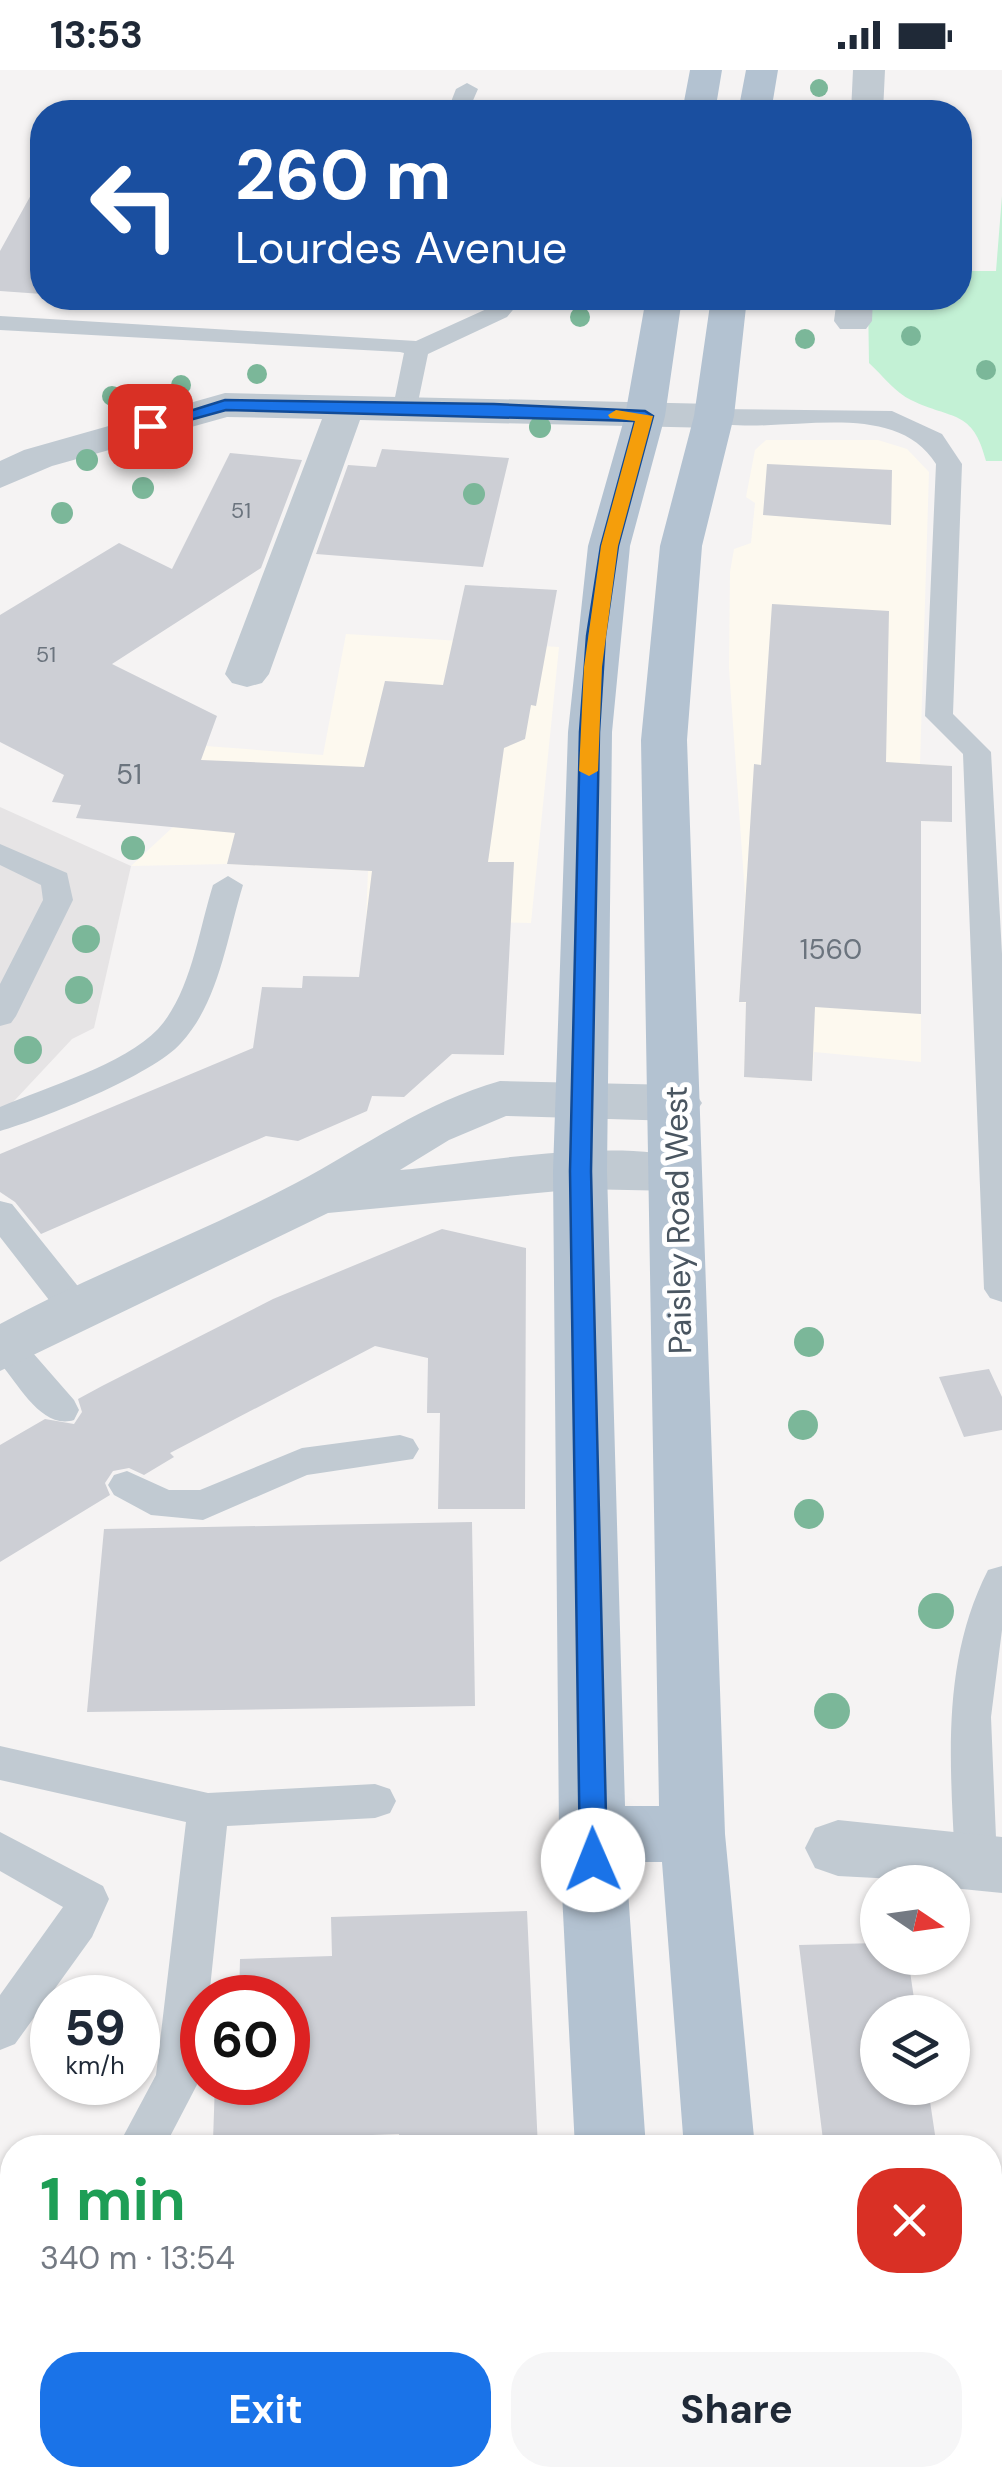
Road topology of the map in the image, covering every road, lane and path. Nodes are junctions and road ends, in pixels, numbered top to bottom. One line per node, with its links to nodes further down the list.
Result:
1 (706, 70): 6 (main road)
2 (762, 70): 7 (main road)
3 (870, 70): 8 (street)
4 (468, 89): 5 (lane)
5 (463, 100)
6 (700, 100)
7 (757, 100)
8 (868, 100)
9 (501, 310): 13 (lane)
10 (662, 310): 16 (main road)
11 (727, 310): 17 (main road, Paisley Road West)
12 (0, 323): 13 (lane)
13 (418, 350): 15 (lane)
14 (346, 406): 15 (street); 18 (street); 19 (street)
15 (405, 407): 16 (street)
16 (645, 416): 17 (street); 24 (main road)
17 (714, 416): 22 (lane); 25 (main road, Paisley Road West)
18 (0, 476)
19 (247, 674)
20 (0, 852): 23 (lane)
21 (228, 885): 26 (lane)
22 (993, 933): 31 (lane)
23 (0, 1016)
24 (584, 1100): 25 (street); 27 (main road); 29 (street)
25 (676, 1103): 28 (main road, Paisley Road West)
26 (0, 1120)
27 (580, 1171): 28 (street); 29 (street); 41 (main road)
28 (675, 1173): 42 (main road, Paisley Road West)
29 (314, 1198): 32 (street)
30 (0, 1213): 32 (lane)
31 (1002, 1289)
32 (76, 1308): 33 (street)
33 (3, 1348): 34 (lane)
34 (61, 1410)
35 (400, 1450): 36 (lane)
36 (126, 1485)
37 (1002, 1581): 45 (lane)
38 (0, 1763): 40 (lane)
39 (374, 1802): 40 (lane)
40 (208, 1810): 47 (lane)
41 (592, 1834): 42 (main road); 48 (main road)
42 (692, 1834): 49 (main road, Paisley Road West)
43 (838, 1848): 45 (street)
44 (0, 1850): 46 (lane)
45 (989, 1864)
46 (0, 2030)
47 (147, 2135)
48 (611, 2135)
49 (719, 2135)

